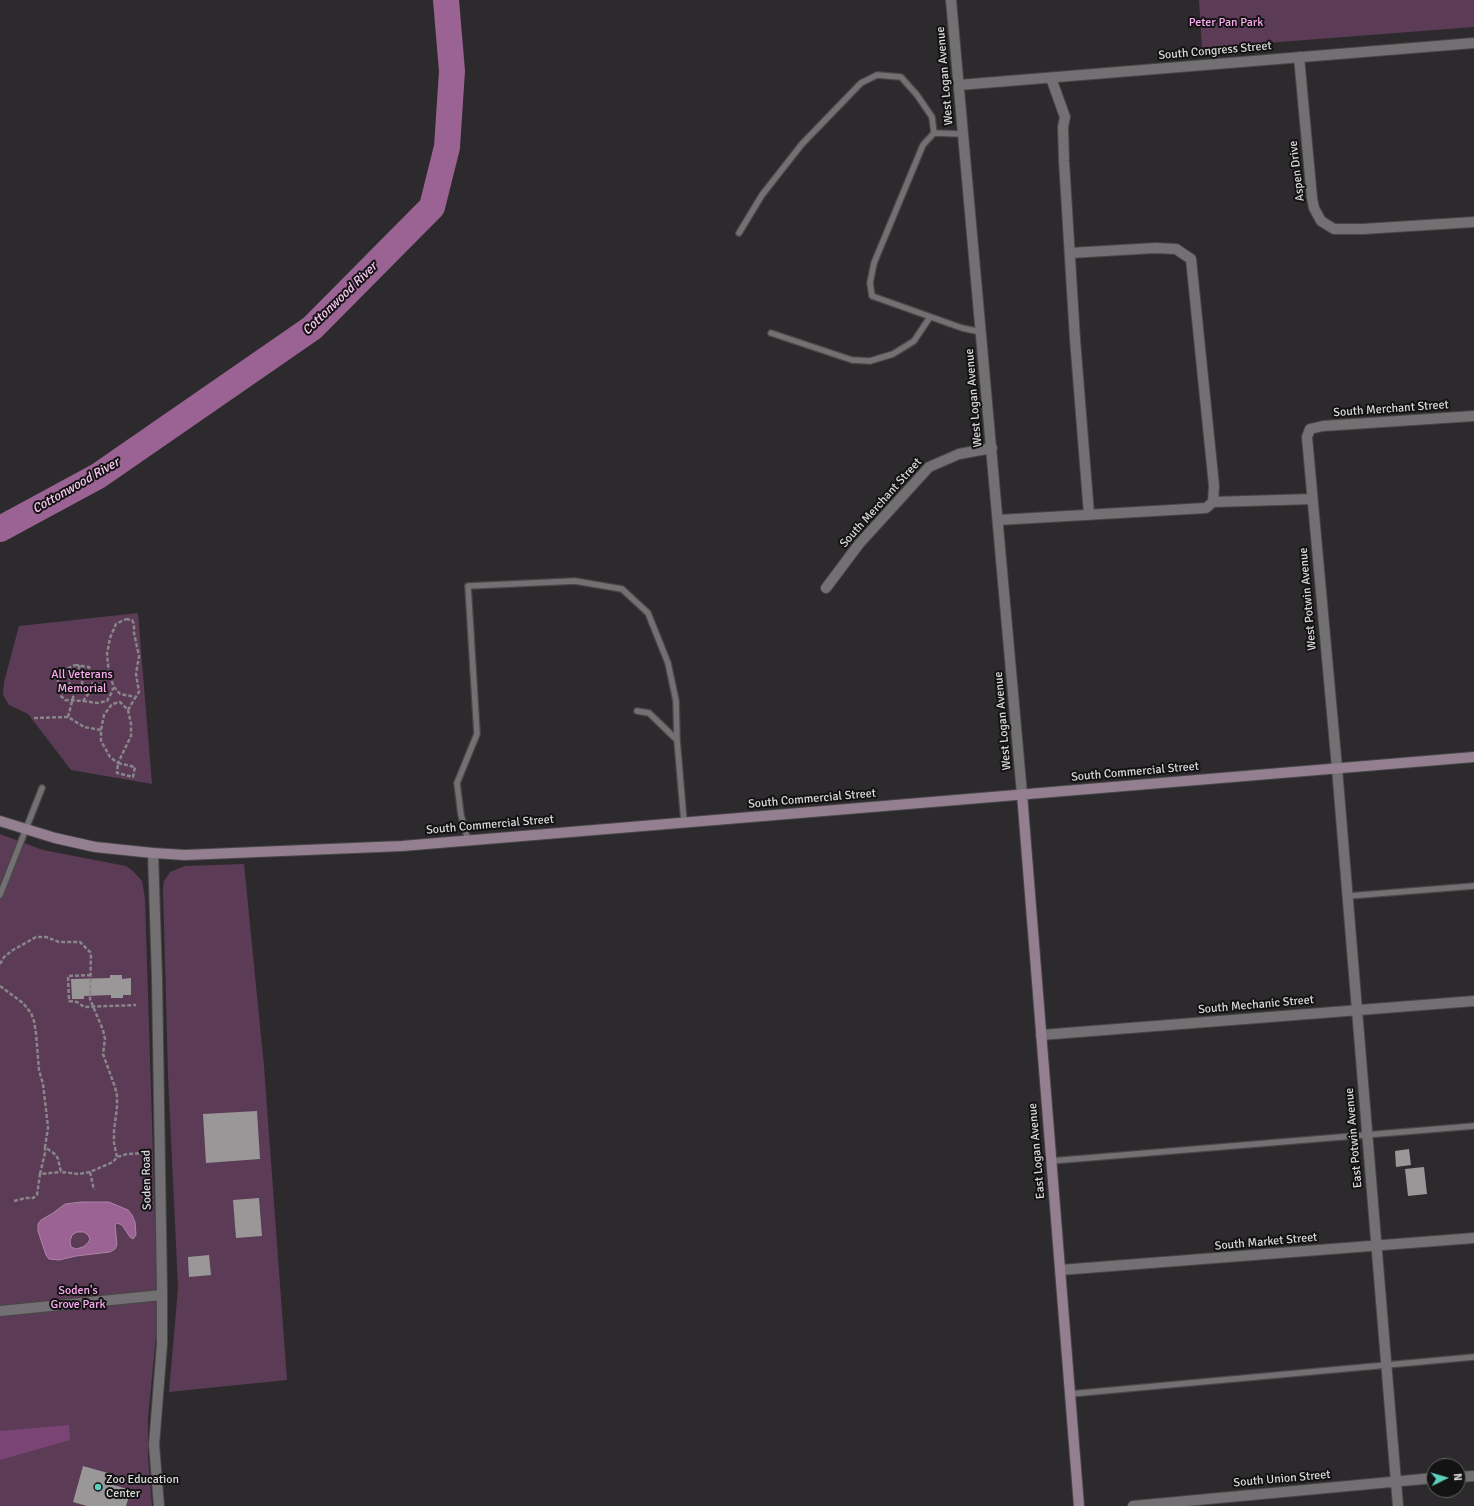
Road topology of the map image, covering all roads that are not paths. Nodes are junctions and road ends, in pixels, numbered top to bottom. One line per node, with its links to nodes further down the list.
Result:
1 (951, 0): 5 (street, West Logan Avenue)
2 (1474, 43): 3 (street, South Congress Street)
3 (1299, 57): 4 (street, South Congress Street); 8 (street, Aspen Drive)
4 (1051, 78): 5 (street, South Congress Street); 10 (street)
5 (959, 85): 7 (street, West Logan Avenue)
6 (934, 133): 7 (lane); 9 (lane); 11 (lane)
7 (963, 134): 12 (street, West Logan Avenue)
8 (1474, 222)
9 (739, 233)
10 (1070, 253): 18 (street); 19 (street)
11 (930, 317): 12 (lane); 13 (lane)
12 (981, 332): 16 (street, West Logan Avenue)
13 (771, 333)
14 (1474, 416): 15 (street, South Merchant Street)
15 (1310, 429): 17 (street, West Potwin Avenue)
16 (992, 448): 20 (street, West Logan Avenue); 21 (street, South Merchant Street)
17 (1312, 499): 18 (street); 25 (street, West Potwin Avenue)
18 (1213, 502): 19 (street)
19 (1089, 514): 20 (street)
20 (998, 520): 27 (street, West Logan Avenue)
21 (826, 588)
22 (637, 711): 23 (lane)
23 (677, 740): 29 (lane); 31 (lane)
24 (1474, 757): 25 (main road, South Commercial Street)
25 (1337, 768): 27 (main road, South Commercial Street); 35 (street, East Potwin Avenue)
26 (42, 788): 30 (lane)
27 (1022, 794): 29 (main road, South Commercial Street); 38 (main road, East Logan Avenue)
28 (0, 821): 30 (main road, South Commercial Street)
29 (684, 822): 31 (main road, South Commercial Street)
30 (26, 830): 32 (main road, South Commercial Street); 34 (lane)
31 (468, 840): 32 (main road, South Commercial Street)
32 (152, 854): 45 (street, Soden Road)
33 (1474, 886): 35 (lane)
34 (0, 895)
35 (1348, 896): 37 (street, East Potwin Avenue)
36 (1474, 1001): 37 (street, South Mechanic Street)
37 (1357, 1010): 38 (street, South Mechanic Street); 40 (street, East Potwin Avenue)
38 (1041, 1035): 41 (main road, East Logan Avenue)
39 (1474, 1126): 40 (lane)
40 (1367, 1134): 41 (lane); 43 (street, East Potwin Avenue)
41 (1051, 1160): 44 (main road, East Logan Avenue)
42 (1474, 1238): 43 (street, South Market Street)
43 (1376, 1246): 44 (street, South Market Street); 48 (street, East Potwin Avenue)
44 (1060, 1270): 49 (main road, East Logan Avenue)
45 (162, 1295): 46 (street); 52 (street, Soden Road)
46 (0, 1311)
47 (1474, 1356): 48 (lane)
48 (1386, 1364): 49 (lane); 51 (street, East Potwin Avenue)
49 (1070, 1394): 53 (main road, East Logan Avenue)
50 (1426, 1479): 51 (street, South Union Street)
51 (1396, 1481): 54 (street, South Union Street); 55 (street, East Potwin Avenue)
52 (159, 1506)
53 (1079, 1506)
54 (1133, 1506)
55 (1398, 1506)

